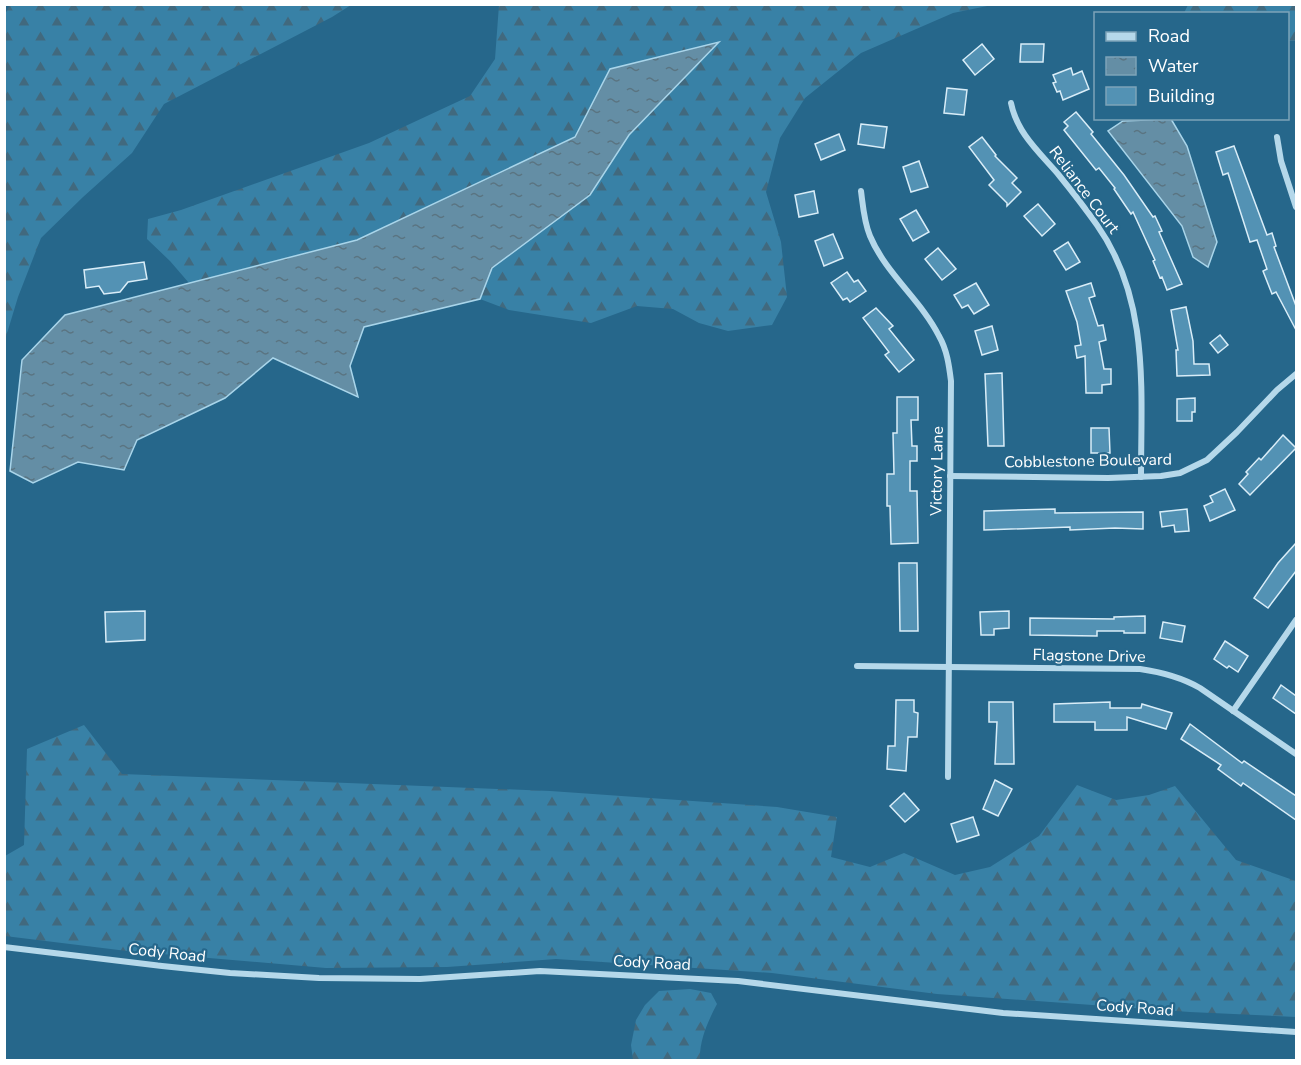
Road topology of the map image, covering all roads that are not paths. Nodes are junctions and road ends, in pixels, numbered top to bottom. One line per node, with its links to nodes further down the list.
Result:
1 (1011, 103): 7 (street, Reliance Court)
2 (1277, 137): 4 (street)
3 (861, 191): 6 (street, Victory Lane)
4 (1296, 207)
5 (1296, 374): 7 (street, Cobblestone Boulevard)
6 (950, 476): 7 (street, Cobblestone Boulevard); 10 (street, Victory Lane)
7 (1141, 477)
8 (1296, 620): 11 (street)
9 (857, 666): 10 (street, Flagstone Drive)
10 (949, 667): 11 (street, Flagstone Drive); 13 (street, Victory Lane)
11 (1233, 711): 12 (street, Flagstone Drive)
12 (1296, 754)
13 (948, 777)
14 (4, 947): 15 (street, Cody Road)
15 (1296, 1032)

